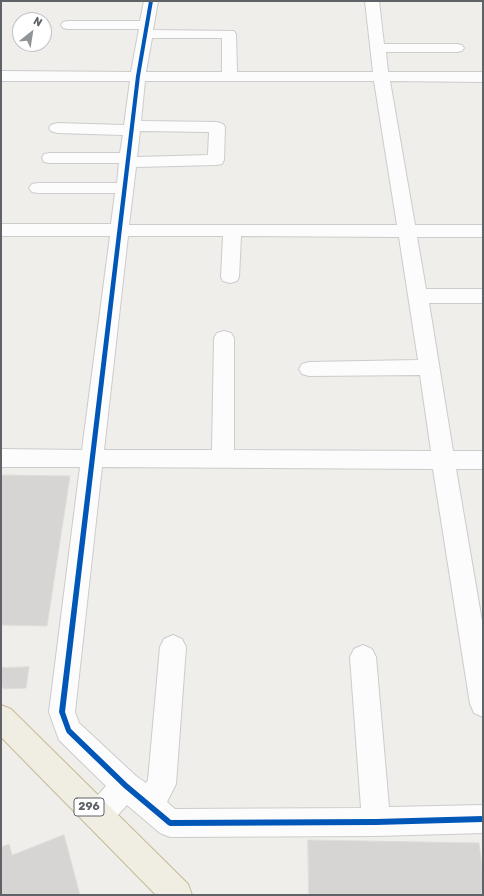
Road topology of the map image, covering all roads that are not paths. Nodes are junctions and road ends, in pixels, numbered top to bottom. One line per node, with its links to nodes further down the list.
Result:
1 (151, 1): 4 (street)
2 (372, 1): 5 (street)
3 (68, 25): 4 (street)
4 (146, 29): 8 (street); 9 (street)
5 (377, 48): 6 (street); 10 (street)
6 (457, 48)
7 (1, 76): 8 (street)
8 (138, 76): 9 (street); 13 (street)
9 (230, 76): 10 (street)
10 (381, 76): 11 (street); 21 (street)
11 (483, 77)
12 (57, 128): 13 (street)
13 (132, 128): 15 (street); 15 (street)
14 (50, 158): 15 (street)
15 (129, 160): 17 (street)
16 (38, 188): 17 (street)
17 (125, 188): 19 (street)
18 (1, 230): 19 (street)
19 (120, 230): 20 (street); 30 (street)
20 (232, 230): 21 (street); 23 (street)
21 (407, 230): 22 (street); 24 (street)
22 (483, 231)
23 (230, 277)
24 (418, 296): 25 (street); 27 (street)
25 (483, 296)
26 (224, 338): 31 (street)
27 (429, 367): 28 (street); 32 (street)
28 (309, 369)
29 (1, 458): 30 (street)
30 (93, 458): 31 (street); 38 (street)
31 (223, 459): 32 (street)
32 (442, 460): 33 (street); 36 (street)
33 (483, 460)
34 (173, 647): 38 (street)
35 (363, 657): 41 (street)
36 (483, 704)
37 (6, 730): 39 (highway, 296)
38 (136, 794): 39 (street); 41 (street)
39 (98, 816): 42 (highway, 296)
40 (483, 818): 41 (street)
41 (376, 822)
42 (176, 895)

